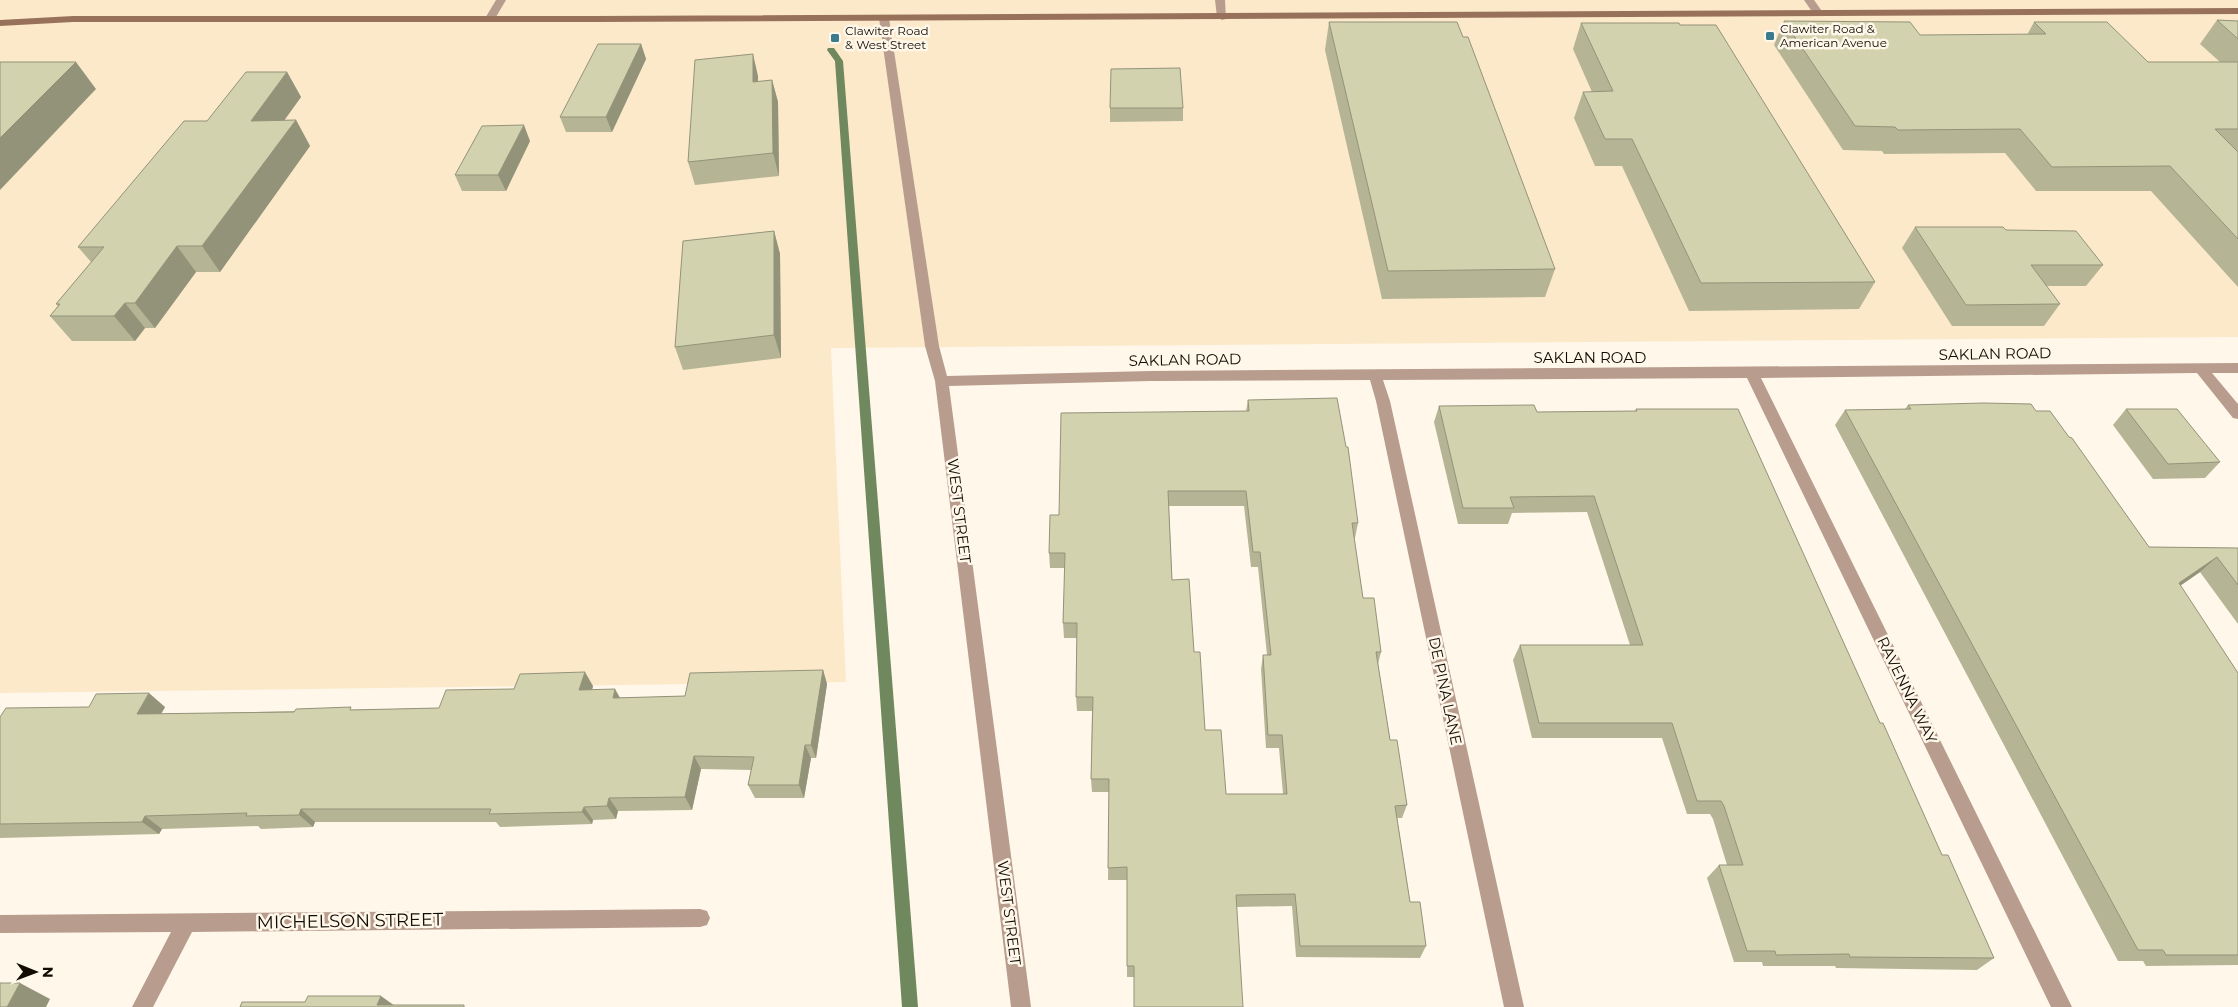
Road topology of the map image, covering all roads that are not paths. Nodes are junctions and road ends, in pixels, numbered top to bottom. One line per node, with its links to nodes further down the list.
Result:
1 (502, 0): 8 (street)
2 (1220, 0): 6 (street)
3 (1809, 0): 5 (street)
4 (2238, 11): 5 (main road)
5 (1819, 14): 6 (main road)
6 (1222, 17): 7 (main road)
7 (884, 18): 8 (main road); 14 (street, WEST STREET)
8 (489, 20): 9 (main road)
9 (0, 23)
10 (2200, 368): 11 (street, SAKLAN ROAD); 12 (street, SAKLAN ROAD); 15 (street)
11 (2238, 368)
12 (1752, 374): 13 (street, SAKLAN ROAD); 22 (street, RAVENNA WAY)
13 (1375, 375): 14 (street, SAKLAN ROAD); 21 (street, DE PINA LANE)
14 (942, 381): 20 (street, WEST STREET)
15 (2238, 414)
16 (700, 918): 17 (street, MICHELSON STREET)
17 (186, 922): 18 (street, MICHELSON STREET); 19 (street)
18 (0, 924)
19 (142, 1007)
20 (1021, 1007)
21 (1514, 1007)
22 (2062, 1007)

